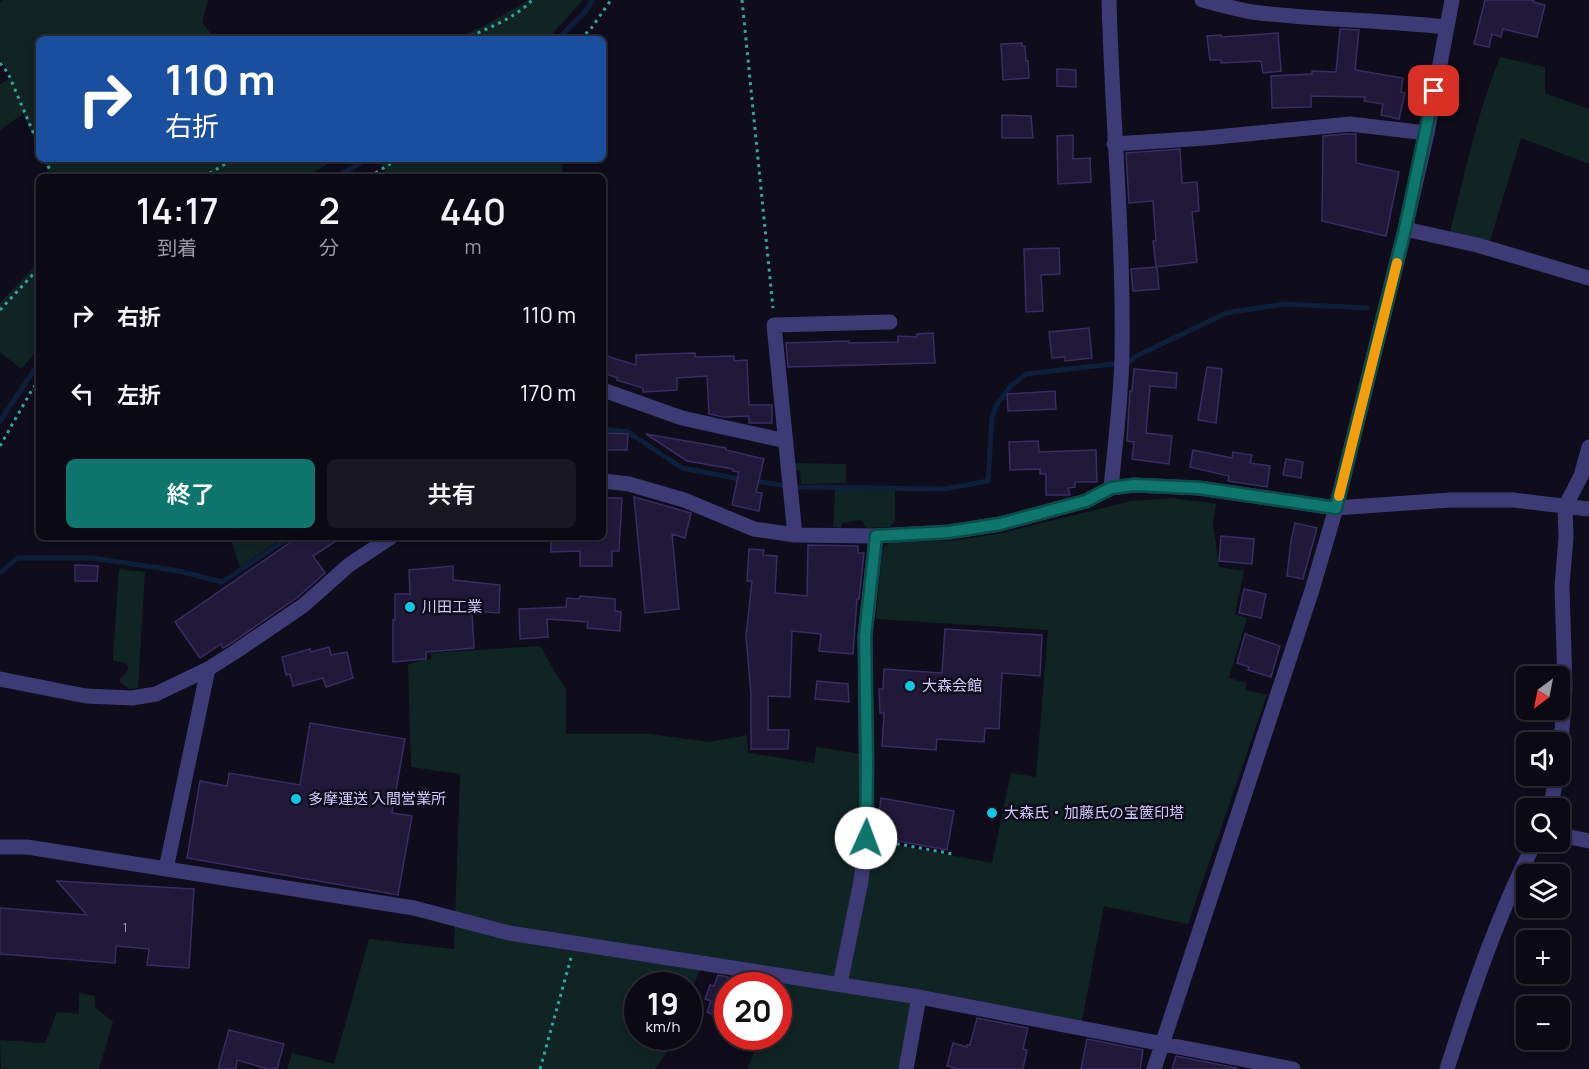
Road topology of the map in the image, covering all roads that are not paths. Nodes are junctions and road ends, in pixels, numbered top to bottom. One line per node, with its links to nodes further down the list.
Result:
1 (1109, 0): 6 (street)
2 (1202, 0): 4 (street)
3 (1452, 0): 4 (street)
4 (1446, 27): 5 (street)
5 (1427, 133): 6 (street); 7 (street)
6 (1114, 144): 14 (street)
7 (1405, 229): 8 (street); 16 (street)
8 (1589, 278)
9 (890, 322): 11 (street)
10 (606, 391): 11 (street)
11 (786, 441): 18 (street)
12 (1589, 447): 15 (street)
13 (606, 481): 18 (street)
14 (1111, 488): 16 (street); 19 (street)
15 (1565, 507): 16 (street); 17 (street); 23 (street)
16 (1336, 508): 31 (street)
17 (1589, 509)
18 (795, 535): 19 (street)
19 (876, 536): 29 (street)
20 (386, 540): 21 (street)
21 (208, 669): 22 (street); 28 (street)
22 (0, 679)
23 (1562, 732)
24 (1570, 837): 25 (street)
25 (1589, 841)
26 (0, 847): 28 (street)
27 (1530, 852): 35 (street)
28 (166, 869): 29 (street)
29 (840, 984): 30 (street)
30 (919, 997): 31 (street); 32 (street)
31 (1162, 1044): 33 (street); 34 (street)
32 (906, 1069)
33 (1154, 1069)
34 (1293, 1069)
35 (1447, 1069)

